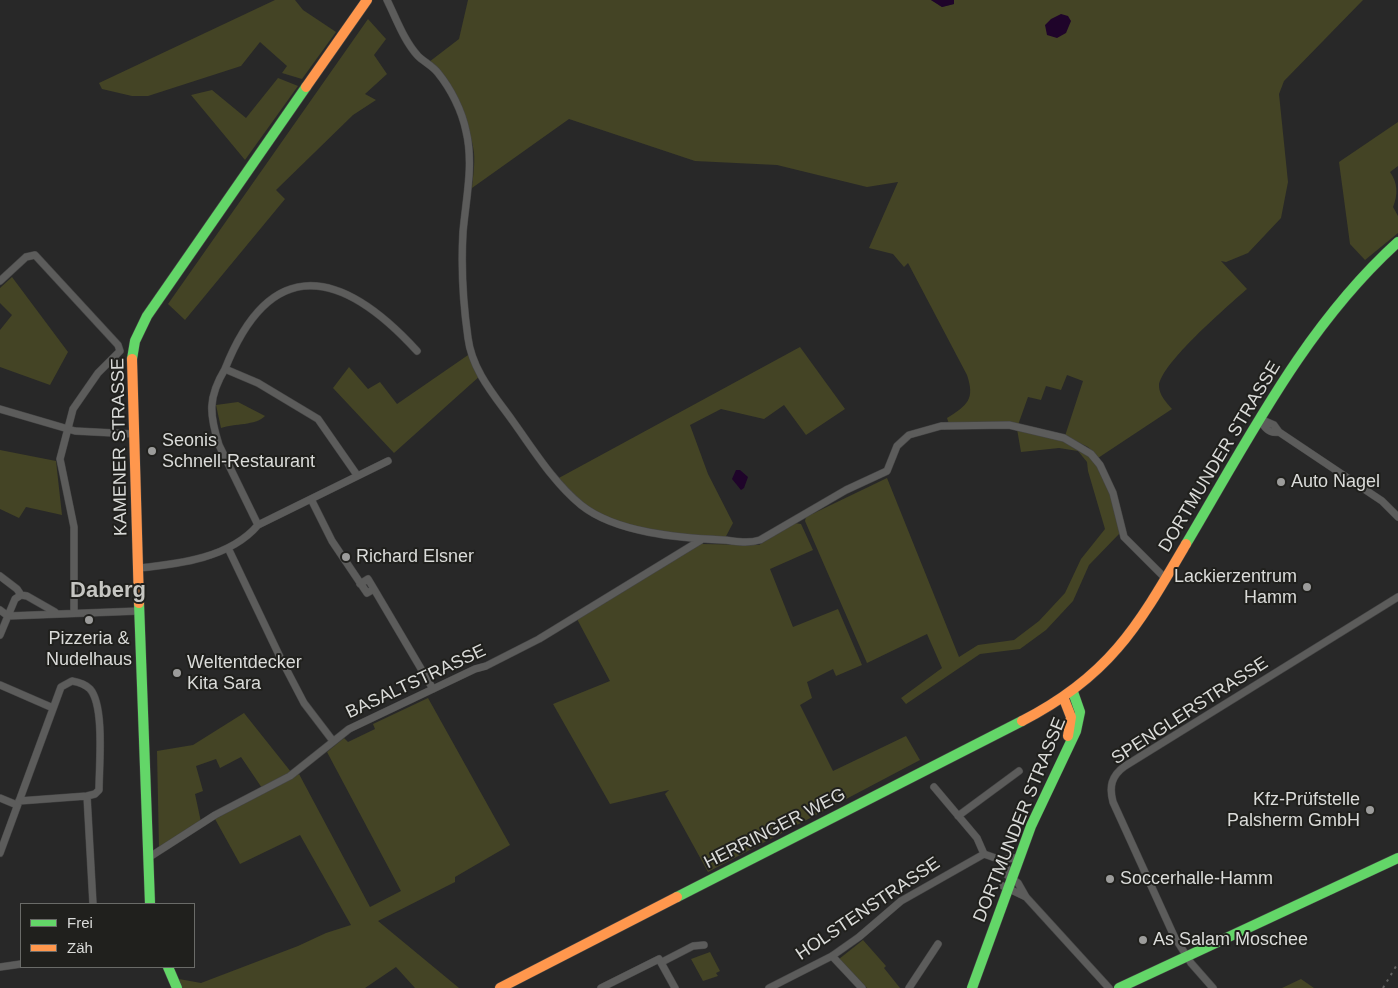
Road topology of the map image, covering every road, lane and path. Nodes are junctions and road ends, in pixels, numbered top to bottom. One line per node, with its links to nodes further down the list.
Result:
1 (367, 0): 10 (main road, KAMENER STRASSE)
2 (387, 0): 16 (street)
3 (1398, 242): 8 (main road, DORTMUNDER STRASSE)
4 (0, 281): 9 (street)
5 (416, 351): 6 (street)
6 (225, 369): 12 (street); 15 (street)
7 (0, 410): 9 (street)
8 (1260, 419): 14 (street); 20 (main road, DORTMUNDER STRASSE)
9 (67, 429): 10 (street); 26 (street)
10 (134, 434): 18 (main road, KAMENER STRASSE)
11 (388, 461): 12 (street)
12 (357, 475): 13 (street)
13 (311, 499): 15 (street); 30 (street)
14 (1398, 517)
15 (258, 525): 17 (street)
16 (701, 540): 20 (street); 30 (street, BASALTSTRASSE)
17 (228, 548): 18 (street); 34 (street)
18 (139, 568): 24 (main road, KAMENER STRASSE)
19 (1, 579): 21 (street)
20 (1166, 579): 31 (main road, DORTMUNDER STRASSE)
21 (21, 595): 25 (street); 27 (street)
22 (1398, 597): 55 (street, SPENGLERSTRASSE)
23 (0, 610): 27 (street)
24 (139, 611): 26 (street); 43 (main road, KAMENER STRASSE)
25 (57, 613): 26 (street); 27 (street)
26 (74, 613)
27 (8, 616): 28 (street)
28 (0, 635)
29 (0, 685): 33 (street)
30 (433, 689): 34 (street, BASALTSTRASSE)
31 (1073, 692): 32 (main road, DORTMUNDER STRASSE); 47 (main road, DORTMUNDER STRASSE)
32 (1064, 699): 44 (main road, DORTMUNDER STRASSE); 63 (main road, HERRINGER WEG)
33 (53, 708): 37 (street); 39 (street)
34 (333, 741): 43 (street, BASALTSTRASSE)
35 (1019, 771): 40 (street)
36 (934, 786): 40 (street)
37 (87, 796): 39 (street); 50 (street)
38 (0, 798): 39 (street)
39 (18, 803): 41 (street)
40 (958, 816): 42 (street)
41 (0, 853)
42 (984, 854): 46 (street); 54 (street, HOLSTENSTRASSE)
43 (148, 858): 51 (main road, KAMENER STRASSE)
44 (1014, 858): 46 (street); 47 (main road, DORTMUNDER STRASSE)
45 (1398, 858): 55 (main road)
46 (1001, 860): 47 (street)
47 (1009, 874): 48 (main road, DORTMUNDER STRASSE); 49 (street)
48 (1005, 887): 49 (street); 69 (main road, DORTMUNDER STRASSE); 70 (main road, DORTMUNDER STRASSE)
49 (1026, 897): 71 (street)
50 (93, 903)
51 (150, 903)
52 (938, 944): 68 (street)
53 (704, 945): 56 (street)
54 (832, 956): 66 (street, HOLSTENSTRASSE); 67 (street)
55 (1186, 957): 72 (main road); 73 (street)
56 (662, 962): 64 (street); 65 (street)
57 (20, 964): 58 (street)
58 (0, 967)
59 (167, 968): 61 (main road)
60 (167, 968): 62 (main road)
61 (171, 988)
62 (177, 988)
63 (500, 988)
64 (601, 988)
65 (675, 988)
66 (769, 988)
67 (862, 988)
68 (909, 988)
69 (967, 988)
70 (972, 988)
71 (1109, 988)
72 (1119, 988)
73 (1213, 988)

